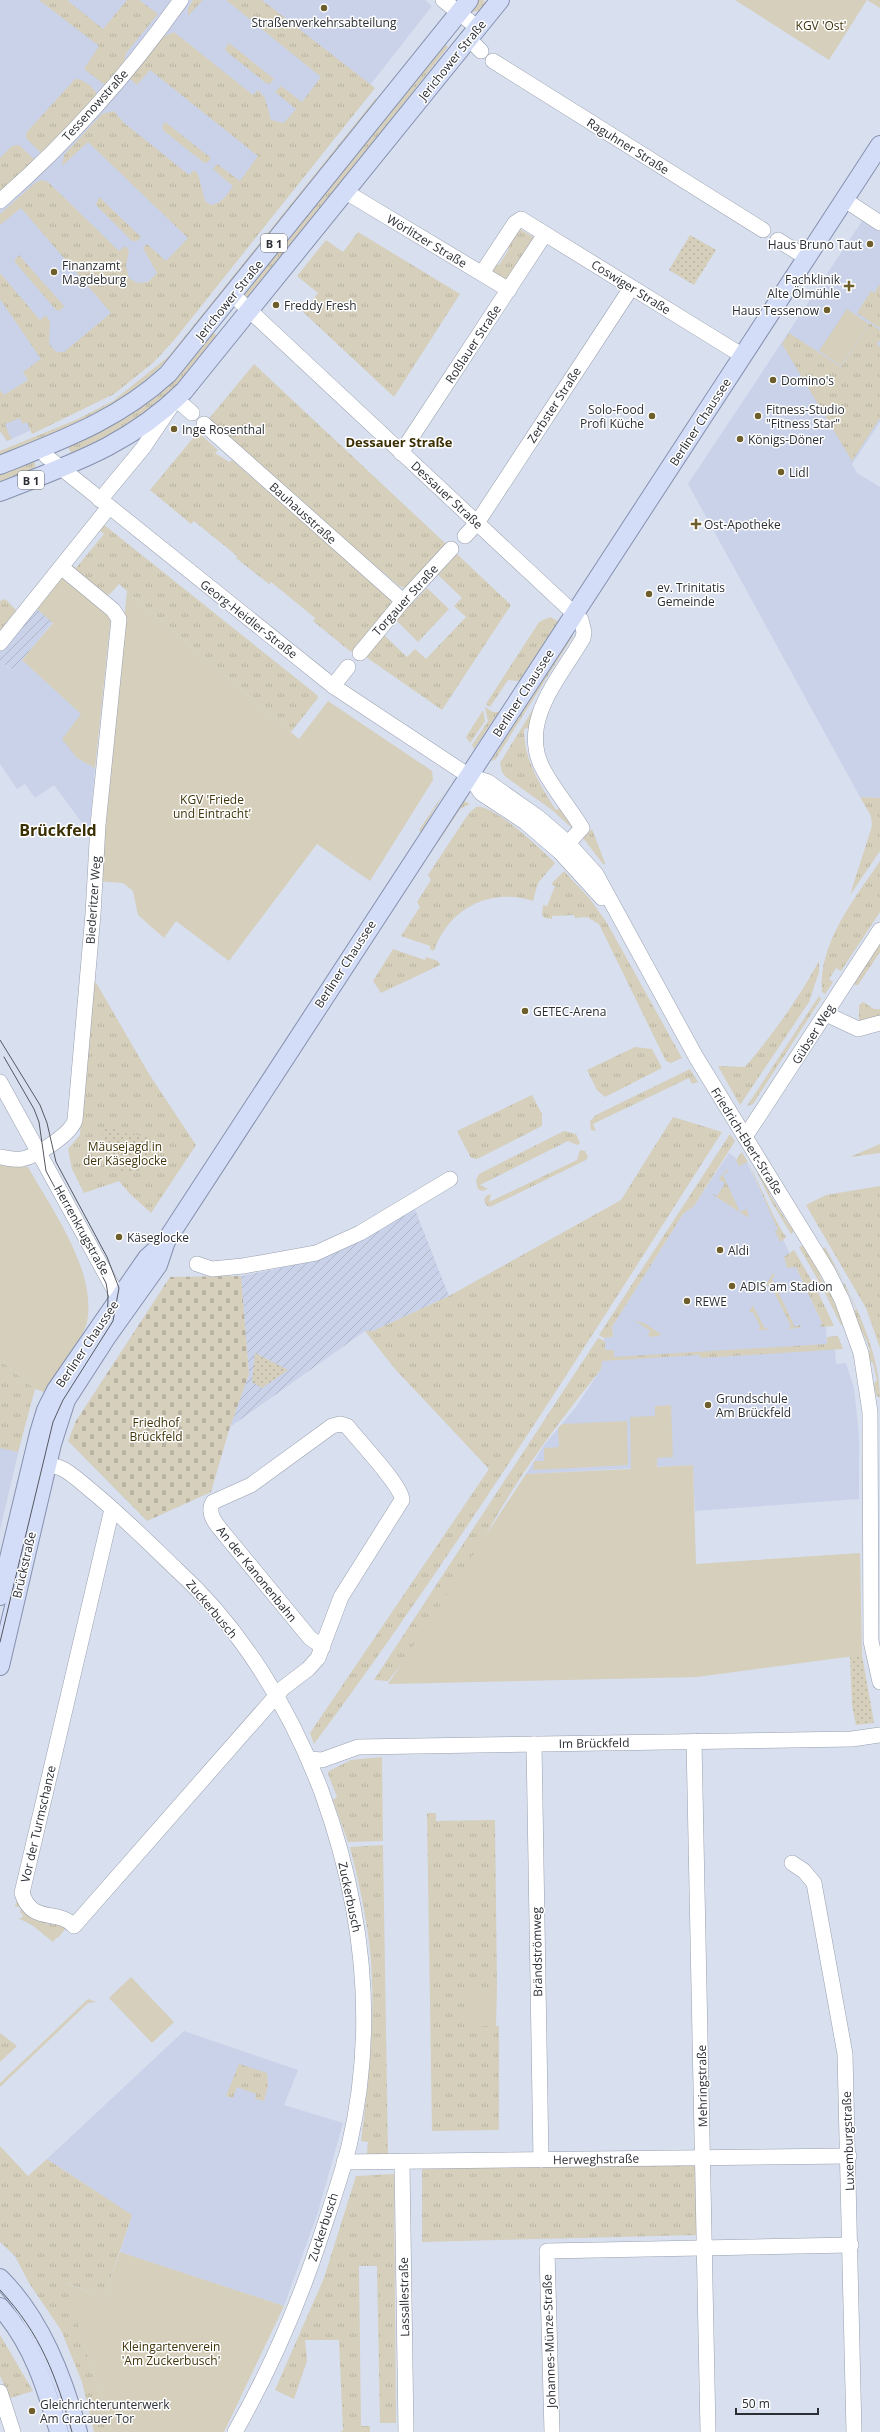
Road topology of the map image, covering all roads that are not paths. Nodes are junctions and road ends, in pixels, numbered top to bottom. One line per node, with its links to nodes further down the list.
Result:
1 (181, 0): 10 (street, Tessenowstraße)
2 (443, 0): 4 (street)
3 (500, 0): 5 (main road, Jerichower Straße / B 1)
4 (464, 6): 5 (street); 19 (main road, Jerichower Straße / B 1)
5 (476, 39): 8 (main road, Jerichower Straße / B 1)
6 (493, 61): 12 (street, Raguhner Straße)
7 (880, 145): 9 (main road, Berliner Chaussee)
8 (346, 192): 16 (street, Wörlitzer Straße); 20 (main road, Jerichower Straße / B 1)
9 (844, 200): 11 (street); 15 (main road, Berliner Chaussee)
10 (0, 201)
11 (880, 223)
12 (763, 230)
13 (545, 234): 16 (street, Coswiger Straße); 17 (street, Coswiger Straße); 18 (street, Roßlauer Straße)
14 (778, 240): 15 (street)
15 (807, 258): 21 (main road, Berliner Chaussee)
16 (482, 273): 18 (street, Wörlitzer Straße)
17 (631, 288): 21 (street, Coswiger Straße); 31 (street, Zerbster Straße)
18 (508, 290): 26 (street, Roßlauer Straße)
19 (233, 295): 20 (street, Dessauer Straße); 25 (main road, Jerichower Straße / B 1)
20 (250, 312): 22 (main road, Jerichower Straße / B 1); 26 (street, Dessauer Straße)
21 (743, 356): 36 (main road, Berliner Chaussee)
22 (176, 399): 23 (street); 28 (main road, Jerichower Straße / B 1); 30 (street, Jerichower Straße)
23 (192, 413)
24 (204, 424): 35 (street, Bauhausstraße)
25 (42, 448): 27 (main road, Jerichower Straße / B 1); 28 (street, Georg-Heidler-Straße)
26 (401, 453): 31 (street, Dessauer Straße)
27 (0, 465)
28 (62, 467): 29 (main road, Jerichower Straße / B 1); 30 (street, Georg-Heidler-Straße)
29 (0, 492)
30 (105, 504): 34 (street); 40 (street, Georg-Heidler-Straße)
31 (477, 523): 32 (street); 36 (street, Dessauer Straße)
32 (465, 536)
33 (451, 549): 35 (street, Torgauer Straße)
34 (61, 567): 37 (street); 48 (street, Biederitzer Weg)
35 (403, 601): 38 (street, Torgauer Straße)
36 (574, 614): 41 (main road, Berliner Chaussee); 42 (street)
37 (0, 643)
38 (360, 653)
39 (348, 667): 40 (street)
40 (333, 686): 41 (street, Georg-Heidler-Straße)
41 (468, 776): 42 (street, Friedrich-Ebert-Straße); 52 (main road, Berliner Chaussee)
42 (564, 848): 47 (street, Friedrich-Ebert-Straße)
43 (880, 930): 44 (street, Gübser Weg)
44 (826, 1014): 45 (street); 47 (street, Gübser Weg)
45 (880, 1023)
46 (0, 1082): 48 (street, Herrenkrugstraße)
47 (745, 1137): 53 (street, Friedrich-Ebert-Straße)
48 (38, 1151): 49 (street); 52 (street, Herrenkrugstraße)
49 (0, 1157)
50 (450, 1180): 51 (street)
51 (197, 1264)
52 (123, 1303): 55 (main road, Berliner Chaussee)
53 (865, 1368): 54 (street, Friedrich-Ebert-Straße); 60 (street, Friedrich-Ebert-Straße)
54 (880, 1426)
55 (40, 1463): 56 (street, Zuckerbusch); 57 (main road, Brückstraße); 59 (main road, Brückstraße)
56 (112, 1508): 61 (street, Zuckerbusch); 61 (street, Vor der Turmschanze)
57 (0, 1596)
58 (323, 1647): 58 (street, An der Kanonenbahn); 61 (street, An der Kanonenbahn)
59 (0, 1666)
60 (880, 1682)
61 (276, 1696): 65 (street, Zuckerbusch)
62 (880, 1735): 63 (street, Im Brückfeld)
63 (694, 1740): 64 (street, Im Brückfeld); 68 (street, Mehringstraße)
64 (534, 1744): 65 (street, Im Brückfeld); 69 (street, Brändströmweg)
65 (309, 1759): 70 (street, Zuckerbusch)
66 (792, 1863): 67 (street, Luxemburgstraße)
67 (849, 2156): 68 (street, Herweghstraße); 72 (street, Luxemburgstraße)
68 (704, 2158): 69 (street, Herweghstraße); 73 (street, Mehringstraße)
69 (541, 2160): 71 (street, Herweghstraße)
70 (344, 2162): 71 (street, Herweghstraße); 80 (street, Zuckerbusch)
71 (402, 2163): 81 (street, Lassallestraße)
72 (850, 2245): 73 (street); 84 (street, Luxemburgstraße)
73 (705, 2247): 82 (street, Johannes-Münze-Straße); 83 (street, Mehringstraße)
74 (0, 2278): 79 (main road)
75 (0, 2306): 78 (main road)
76 (0, 2392): 77 (street)
77 (13, 2432)
78 (59, 2432)
79 (78, 2432)
80 (235, 2432)
81 (406, 2432)
82 (552, 2432)
83 (708, 2432)
84 (854, 2432)

